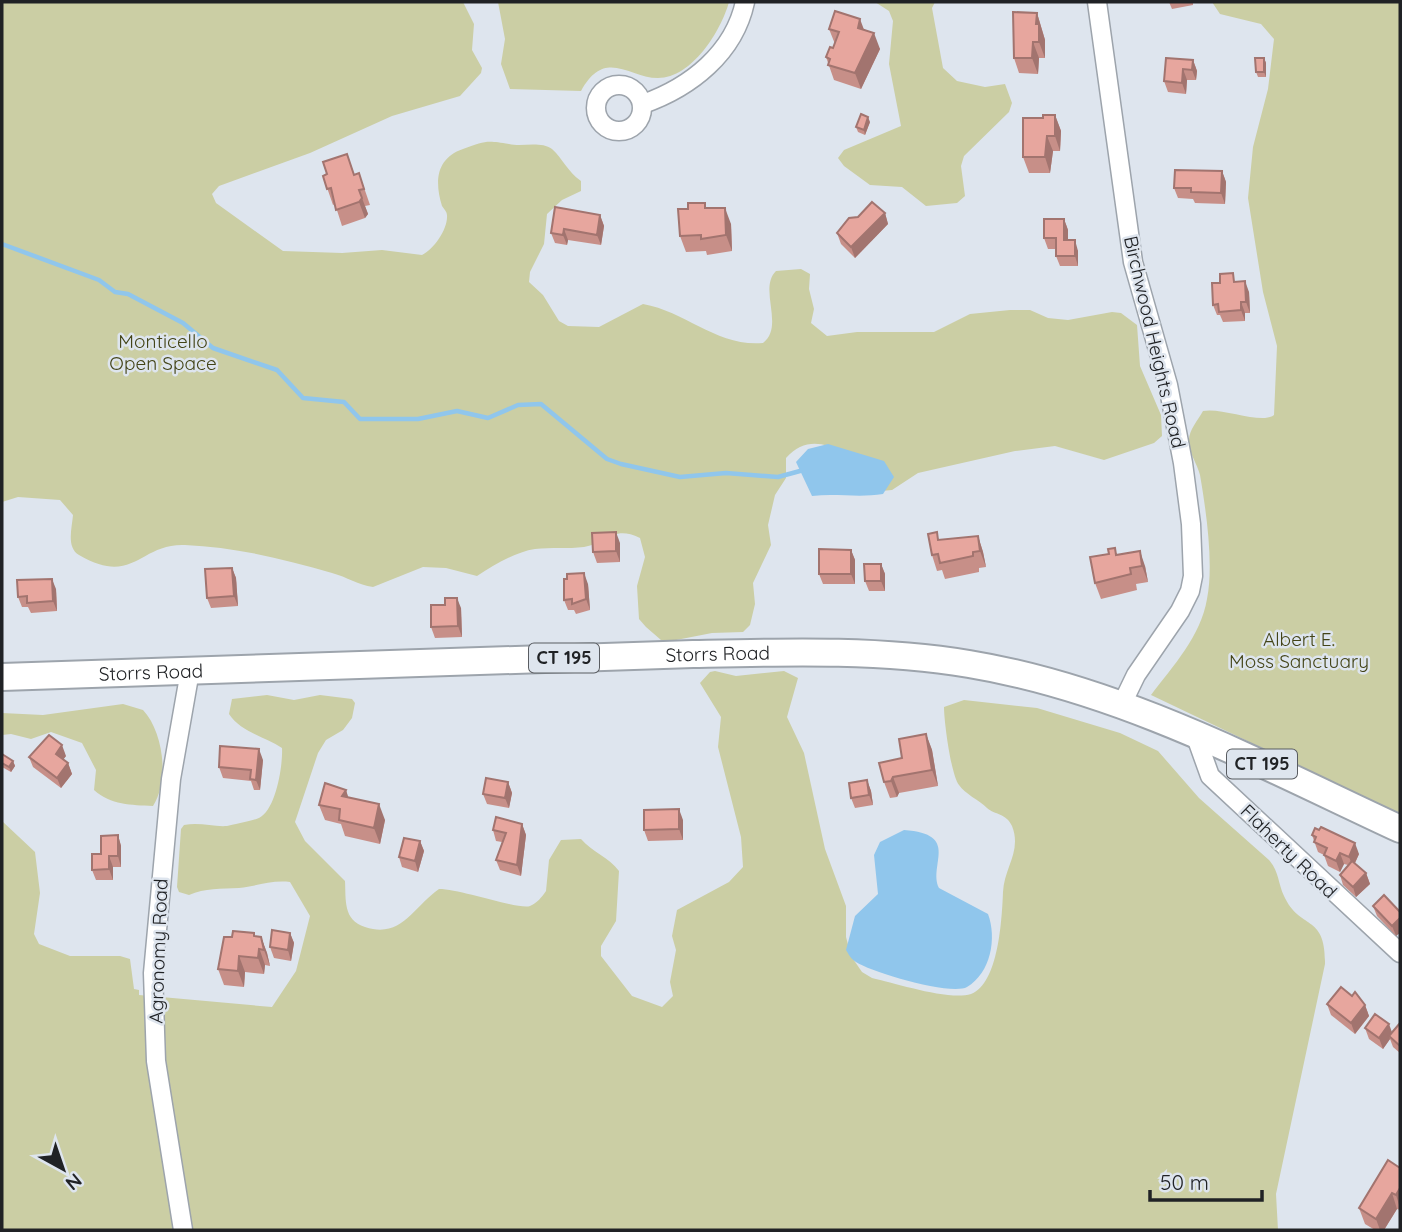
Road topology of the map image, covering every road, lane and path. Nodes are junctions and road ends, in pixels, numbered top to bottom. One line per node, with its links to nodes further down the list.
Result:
1 (745, 2): 3 (street)
2 (1097, 2): 6 (street, Birchwood Heights Road)
3 (643, 104)
4 (190, 671): 5 (main road, Storrs Road / CT 195); 6 (main road, Storrs Road / CT 195); 10 (street, Agronomy Road)
5 (2, 677)
6 (1121, 706): 7 (main road, Storrs Road / CT 195)
7 (1196, 737): 8 (main road, Storrs Road / CT 195); 9 (street, Flaherty Road)
8 (1400, 829)
9 (1400, 953)
10 (183, 1230)

